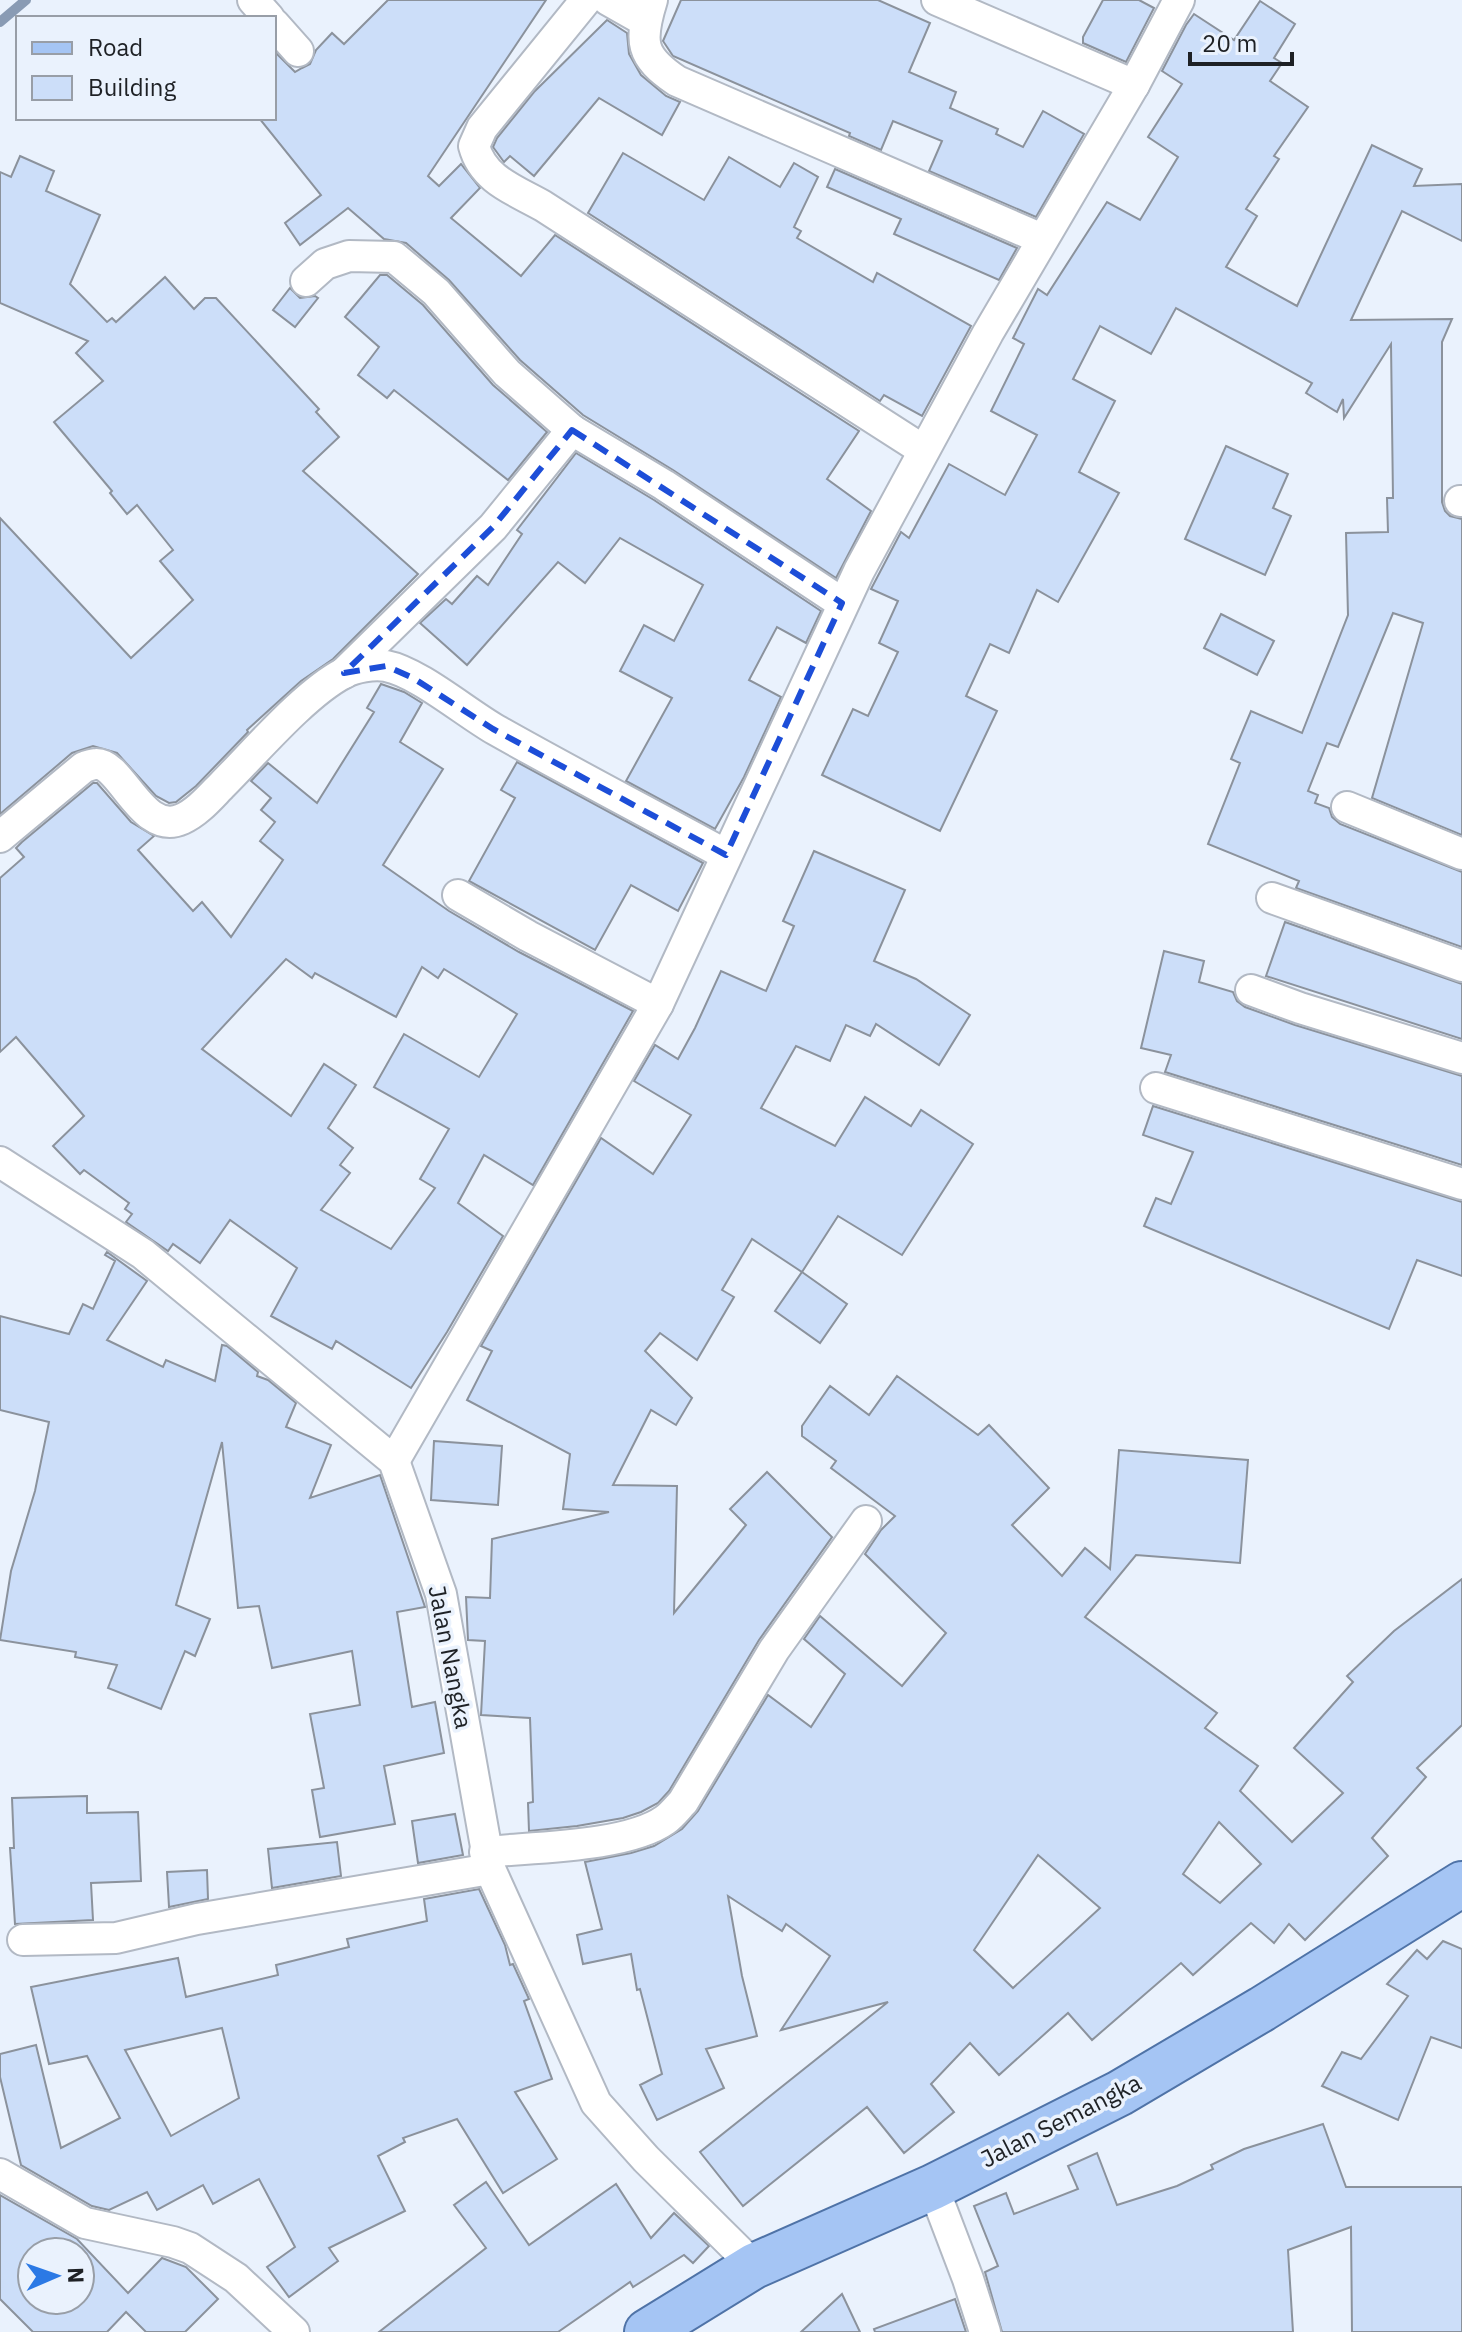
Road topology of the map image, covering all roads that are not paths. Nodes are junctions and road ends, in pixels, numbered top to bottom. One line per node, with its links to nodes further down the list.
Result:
1 (253, 0): 7 (street)
2 (586, 0): 14 (street)
3 (608, 0): 6 (street)
4 (937, 0): 10 (street)
5 (1179, 0): 10 (street)
6 (649, 11): 11 (street)
7 (267, 16)
8 (276, 26): 9 (street)
9 (298, 51)
10 (1134, 85): 11 (street)
11 (1042, 239): 14 (street)
12 (306, 281): 13 (street)
13 (572, 430): 15 (street); 16 (street)
14 (923, 450): 15 (street)
15 (842, 603): 20 (street)
16 (344, 673): 18 (street); 20 (street)
17 (1347, 807): 19 (street)
18 (0, 837)
19 (1462, 854)
20 (726, 855): 25 (street)
21 (458, 895): 25 (street)
22 (1272, 898): 23 (street)
23 (1462, 966)
24 (1251, 990): 26 (street)
25 (658, 1004): 30 (street)
26 (1462, 1058)
27 (1156, 1088): 29 (street)
28 (0, 1162): 30 (street)
29 (1462, 1184)
30 (394, 1461): 32 (street, Jalan Nangka)
31 (866, 1521): 32 (street)
32 (487, 1860): 34 (street); 37 (street, Jalan Nangka)
33 (1462, 1884): 36 (main road, Jalan Semangka)
34 (23, 1940)
35 (0, 2174): 38 (street)
36 (933, 2187): 37 (main road, Jalan Semangka); 40 (street)
37 (754, 2266): 39 (main road, Jalan Semangka)
38 (294, 2332)
39 (647, 2332)
40 (985, 2332)

